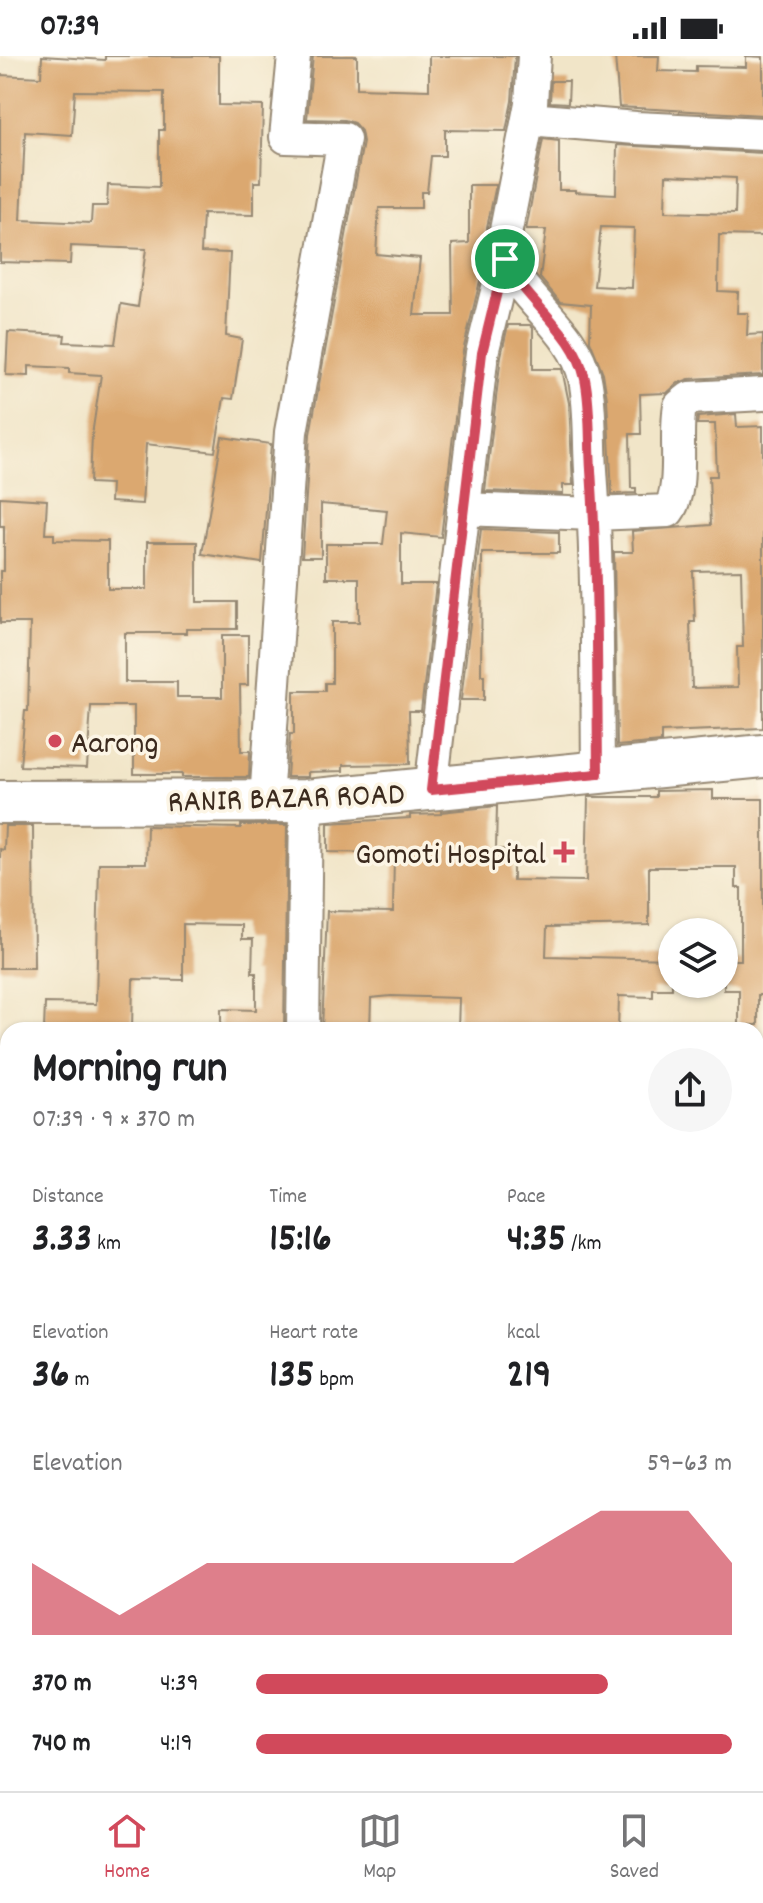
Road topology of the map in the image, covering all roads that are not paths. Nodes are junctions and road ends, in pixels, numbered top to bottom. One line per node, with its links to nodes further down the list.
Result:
1 (294, 56): 12 (street)
2 (534, 56): 3 (street)
3 (529, 119): 4 (street); 5 (street)
4 (763, 134)
5 (505, 259): 7 (street); 8 (street)
6 (763, 394): 8 (street)
7 (463, 509): 8 (street); 11 (street)
8 (594, 514): 10 (street)
9 (763, 756): 10 (main road, RANIR BAZAR ROAD)
10 (598, 774): 11 (main road, RANIR BAZAR ROAD)
11 (431, 790): 12 (main road, RANIR BAZAR ROAD)
12 (286, 801): 13 (main road, RANIR BAZAR ROAD); 14 (street)
13 (0, 802)
14 (302, 1022)

